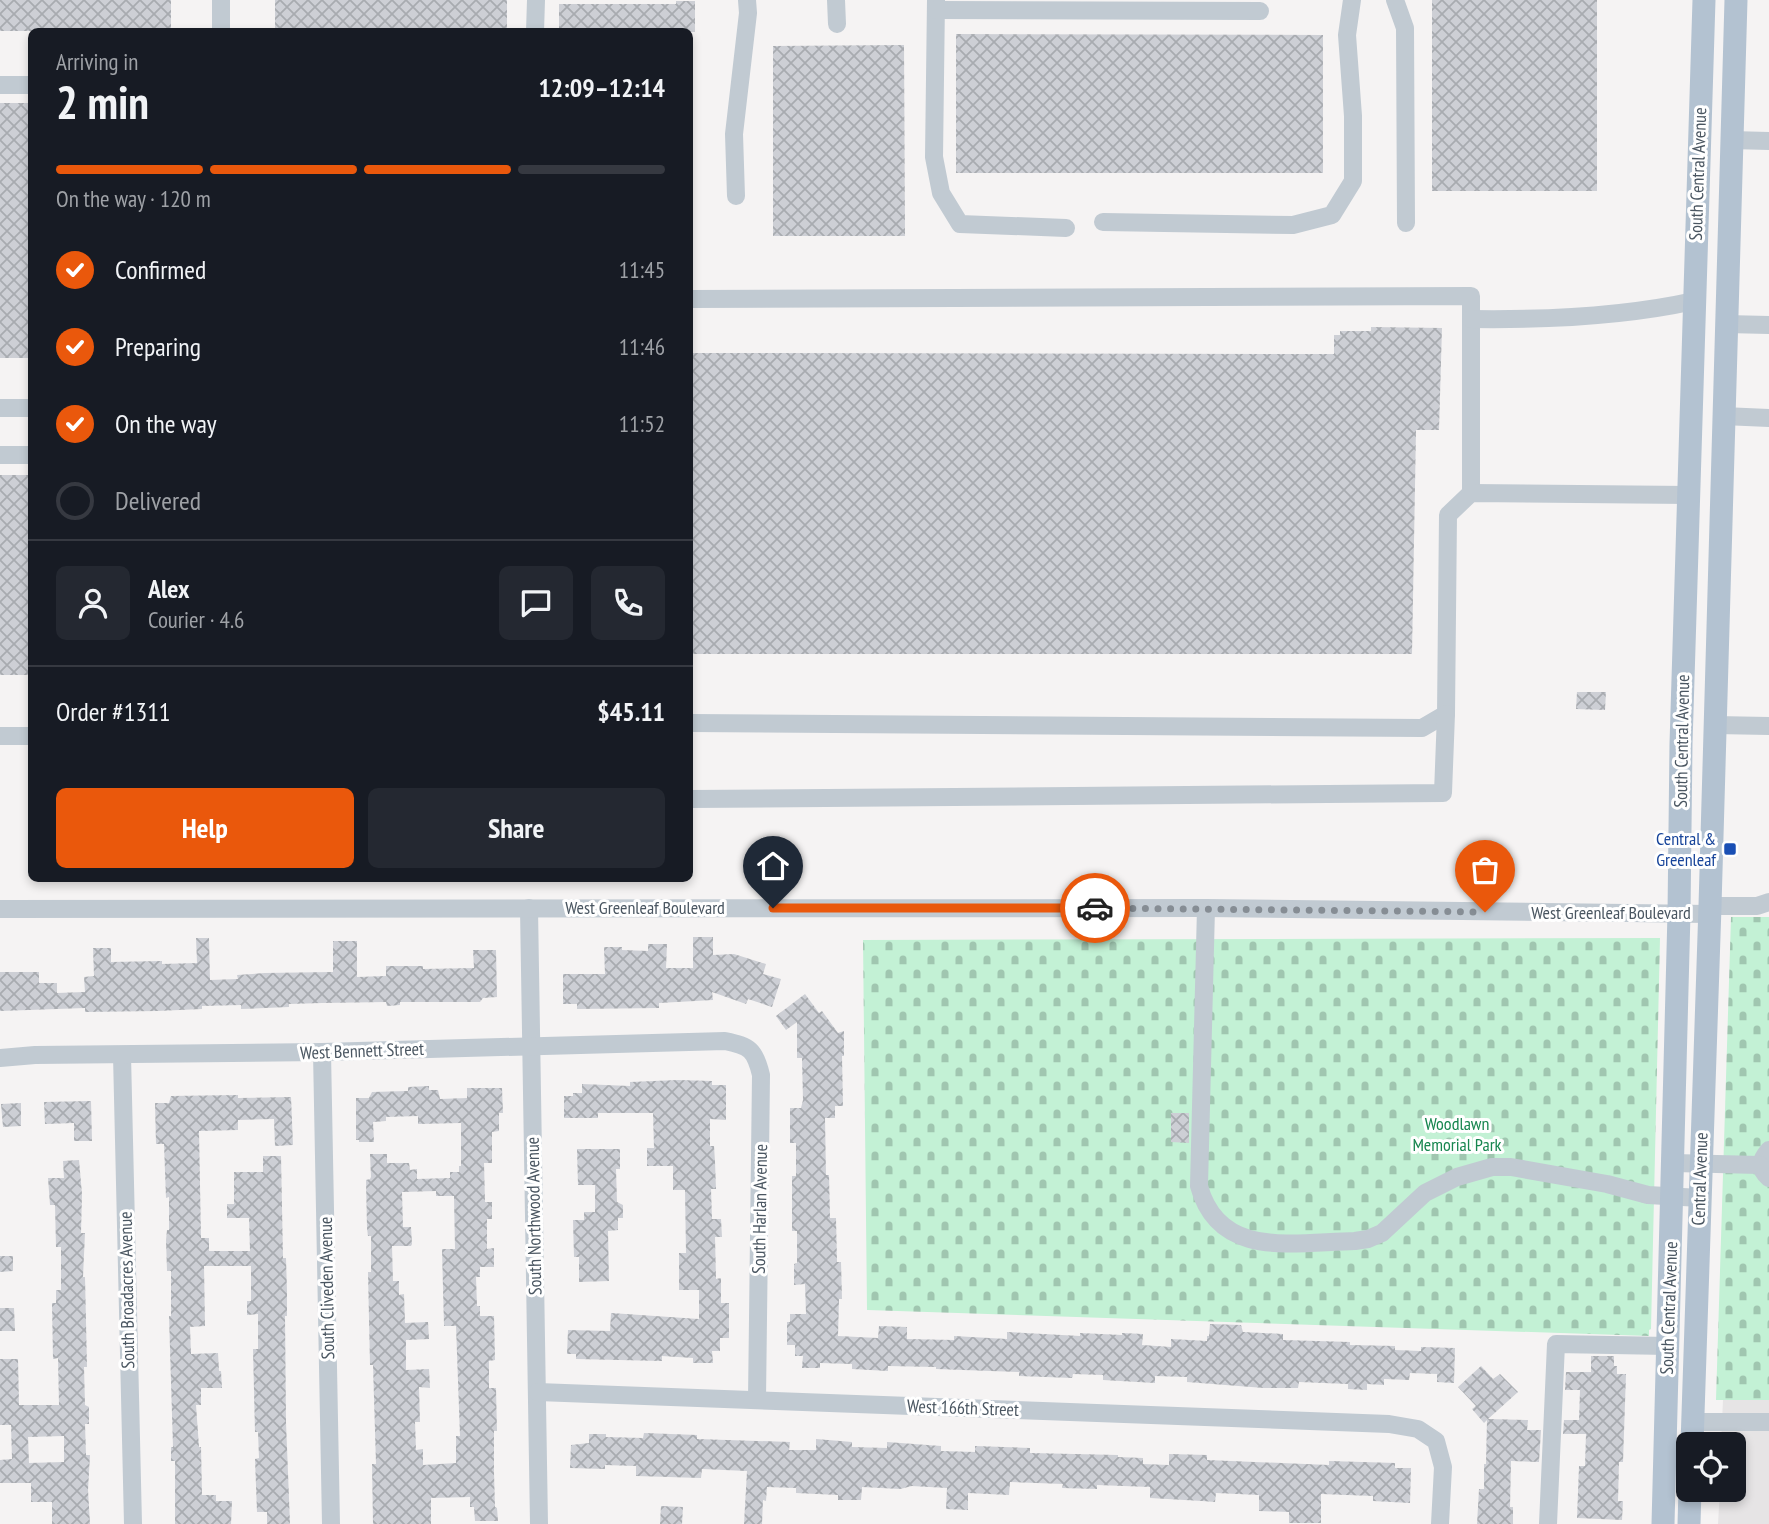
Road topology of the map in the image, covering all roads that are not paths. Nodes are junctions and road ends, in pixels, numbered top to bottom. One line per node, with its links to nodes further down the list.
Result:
1 (222, 0): 13 (street)
2 (536, 0): 14 (street)
3 (747, 0): 20 (street)
4 (836, 0): 12 (street)
5 (1352, 0): 21 (street)
6 (1395, 0): 22 (street)
7 (1704, 0): 17 (main road, South Central Avenue)
8 (1735, 0): 18 (main road, South Central Avenue)
9 (936, 5): 10 (street); 23 (street)
10 (1056, 5): 11 (street)
11 (1253, 7)
12 (837, 24)
13 (221, 28)
14 (535, 28)
15 (0, 85): 16 (street)
16 (28, 85)
17 (1700, 116): 18 (main road); 26 (main road, South Central Avenue)
18 (1732, 129): 19 (street); 24 (main road, South Central Avenue)
19 (1769, 141)
20 (736, 196)
21 (1103, 222)
22 (1406, 223)
23 (1066, 228)
24 (1727, 285): 26 (main road); 28 (main road, South Central Avenue)
25 (693, 299): 27 (street)
26 (1694, 301): 27 (street); 37 (main road, South Central Avenue)
27 (1471, 319): 36 (street)
28 (1726, 324): 29 (street); 32 (main road, South Central Avenue)
29 (1769, 325)
30 (0, 408): 31 (street)
31 (28, 408)
32 (1723, 416): 33 (street); 40 (main road, South Central Avenue)
33 (1769, 418)
34 (0, 455): 35 (street)
35 (28, 455)
36 (1471, 493): 37 (street); 38 (street)
37 (1689, 495): 50 (main road, South Central Avenue)
38 (1446, 714): 39 (street); 44 (street)
39 (693, 723)
40 (1715, 725): 41 (street); 49 (main road, South Central Avenue)
41 (1769, 726)
42 (0, 736): 43 (street)
43 (28, 736)
44 (693, 799)
45 (1769, 902): 49 (street, West Greenleaf Boulevard)
46 (530, 908): 47 (street, West Greenleaf Boulevard); 48 (street, West Greenleaf Boulevard); 52 (street, South Northwood Avenue)
47 (1206, 908): 50 (street, West Greenleaf Boulevard); 59 (street)
48 (0, 909)
49 (1709, 910): 50 (street, West Greenleaf Boulevard); 57 (main road, Central Avenue)
50 (1679, 913): 56 (main road, South Central Avenue)
51 (725, 1041): 52 (street, West Bennett Street); 63 (street, South Harlan Avenue)
52 (531, 1045): 53 (street, West Bennett Street); 62 (street, South Northwood Avenue)
53 (322, 1052): 54 (street, West Bennett Street); 69 (street, South Cliveden Avenue)
54 (122, 1055): 55 (street, West Bennett Street); 68 (street, South Broadacres Avenue)
55 (0, 1058)
56 (1673, 1163): 57 (street); 59 (main road, South Central Avenue)
57 (1701, 1163): 58 (street); 60 (main road, Central Avenue)
58 (1766, 1164)
59 (1672, 1197): 60 (street); 61 (main road, South Central Avenue)
60 (1700, 1198): 65 (main road, Central Avenue)
61 (1668, 1346): 72 (street); 73 (main road, South Central Avenue)
62 (538, 1392): 63 (street, West 166th Street); 70 (street, South Northwood Avenue)
63 (757, 1400): 71 (street, West 166th Street)
64 (1769, 1422): 66 (street)
65 (1692, 1432)
66 (1699, 1432)
67 (1690, 1502): 74 (main road)
68 (133, 1524)
69 (331, 1524)
70 (539, 1524)
71 (1440, 1524)
72 (1548, 1524)
73 (1663, 1524)
74 (1689, 1524)

